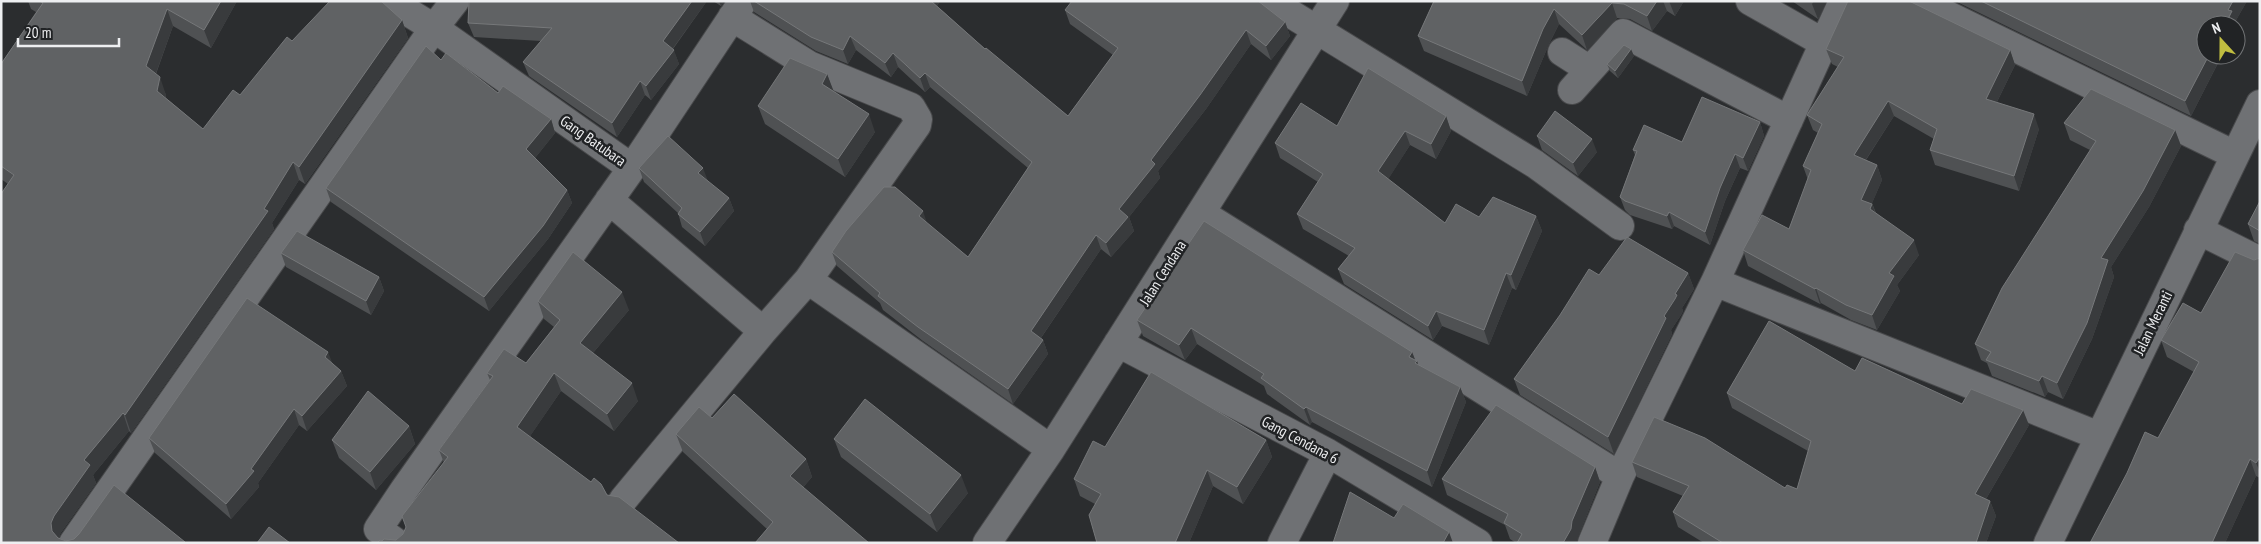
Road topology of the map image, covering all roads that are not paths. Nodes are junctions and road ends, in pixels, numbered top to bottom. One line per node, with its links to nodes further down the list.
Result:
1 (390, 1): 9 (street, Gang Batubara)
2 (455, 1): 9 (street)
3 (1270, 1): 10 (street)
4 (1335, 1): 10 (street, Jalan Cendana)
5 (1750, 1): 11 (street)
6 (1843, 1): 11 (street)
7 (1919, 1): 17 (street)
8 (737, 9): 18 (street, Gang Batubara); 24 (street)
9 (434, 28): 18 (street, Gang Batubara); 34 (street)
10 (1316, 31): 20 (street, Jalan Cendana); 21 (street)
11 (1824, 43): 16 (street)
12 (1562, 52): 13 (street)
13 (1590, 70): 14 (street); 16 (street)
14 (1572, 90)
15 (2260, 104): 17 (street, Jalan Meranti)
16 (1789, 120): 25 (street)
17 (2234, 155): 22 (street, Jalan Meranti)
18 (632, 168): 19 (street)
19 (609, 200): 26 (street); 33 (street)
20 (1200, 213): 27 (street, Jalan Cendana); 31 (street)
21 (1620, 226)
22 (2198, 230): 23 (street); 28 (street, Jalan Meranti)
23 (2260, 261)
24 (808, 280): 26 (street); 29 (street)
25 (1715, 282): 28 (street); 31 (street)
26 (763, 331): 32 (street)
27 (1118, 343): 29 (street, Jalan Cendana); 30 (street, Gang Cendana 6)
28 (2099, 436): 39 (street, Jalan Meranti)
29 (1051, 449): 35 (street, Jalan Cendana)
30 (1328, 453): 36 (street); 37 (street, Gang Cendana 6)
31 (1620, 476): 38 (street)
32 (623, 500)
33 (387, 536)
34 (74, 543)
35 (987, 543)
36 (1282, 543)
37 (1478, 543)
38 (1592, 543)
39 (2048, 543)

